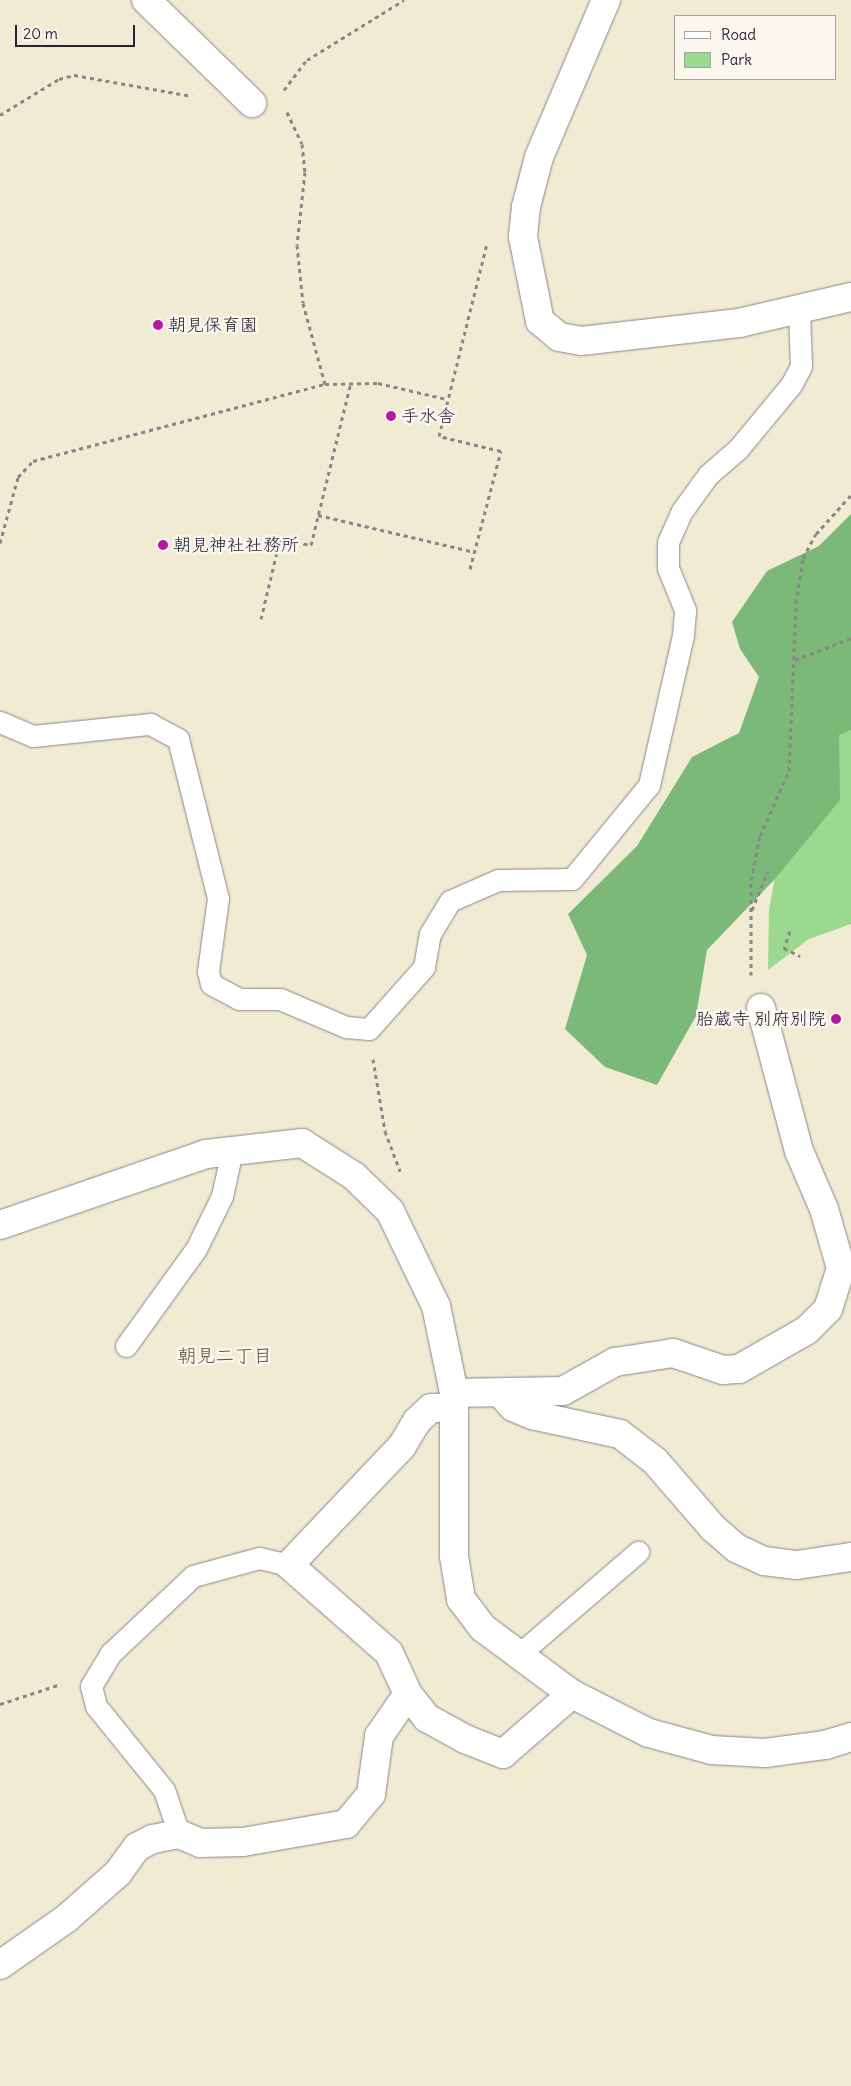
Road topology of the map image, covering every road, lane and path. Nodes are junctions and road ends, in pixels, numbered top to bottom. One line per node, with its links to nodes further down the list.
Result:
1 (146, 0): 3 (street)
2 (606, 0): 7 (street)
3 (252, 103)
4 (280, 108): 9 (path)
5 (488, 237): 10 (path)
6 (851, 297): 7 (street)
7 (799, 312): 25 (lane)
8 (351, 382): 9 (path); 10 (path); 12 (path)
9 (325, 384): 13 (path)
10 (447, 399): 14 (path)
11 (851, 495): 18 (path)
12 (318, 515): 14 (path); 16 (path)
13 (0, 542)
14 (474, 552): 15 (path)
15 (470, 569)
16 (261, 619)
17 (851, 638): 18 (path)
18 (795, 660): 21 (path)
19 (0, 722): 25 (lane)
20 (768, 871): 21 (path)
21 (751, 912): 24 (path)
22 (790, 931): 23 (path)
23 (800, 956)
24 (761, 1008): 29 (street)
25 (369, 1029): 27 (path)
26 (232, 1151): 27 (street); 28 (street); 30 (lane)
27 (390, 1211): 32 (street)
28 (0, 1225)
29 (840, 1234): 31 (street)
30 (126, 1346)
31 (502, 1395): 32 (street); 34 (street)
32 (453, 1400): 35 (street); 36 (street)
33 (638, 1552): 36 (lane)
34 (851, 1557)
35 (289, 1565): 37 (lane); 38 (street)
36 (517, 1656): 39 (street)
37 (91, 1686): 40 (path); 42 (lane)
38 (408, 1694): 39 (street); 42 (street)
39 (572, 1694): 41 (street)
40 (0, 1704)
41 (851, 1736)
42 (179, 1834): 43 (street)
43 (0, 1965)

